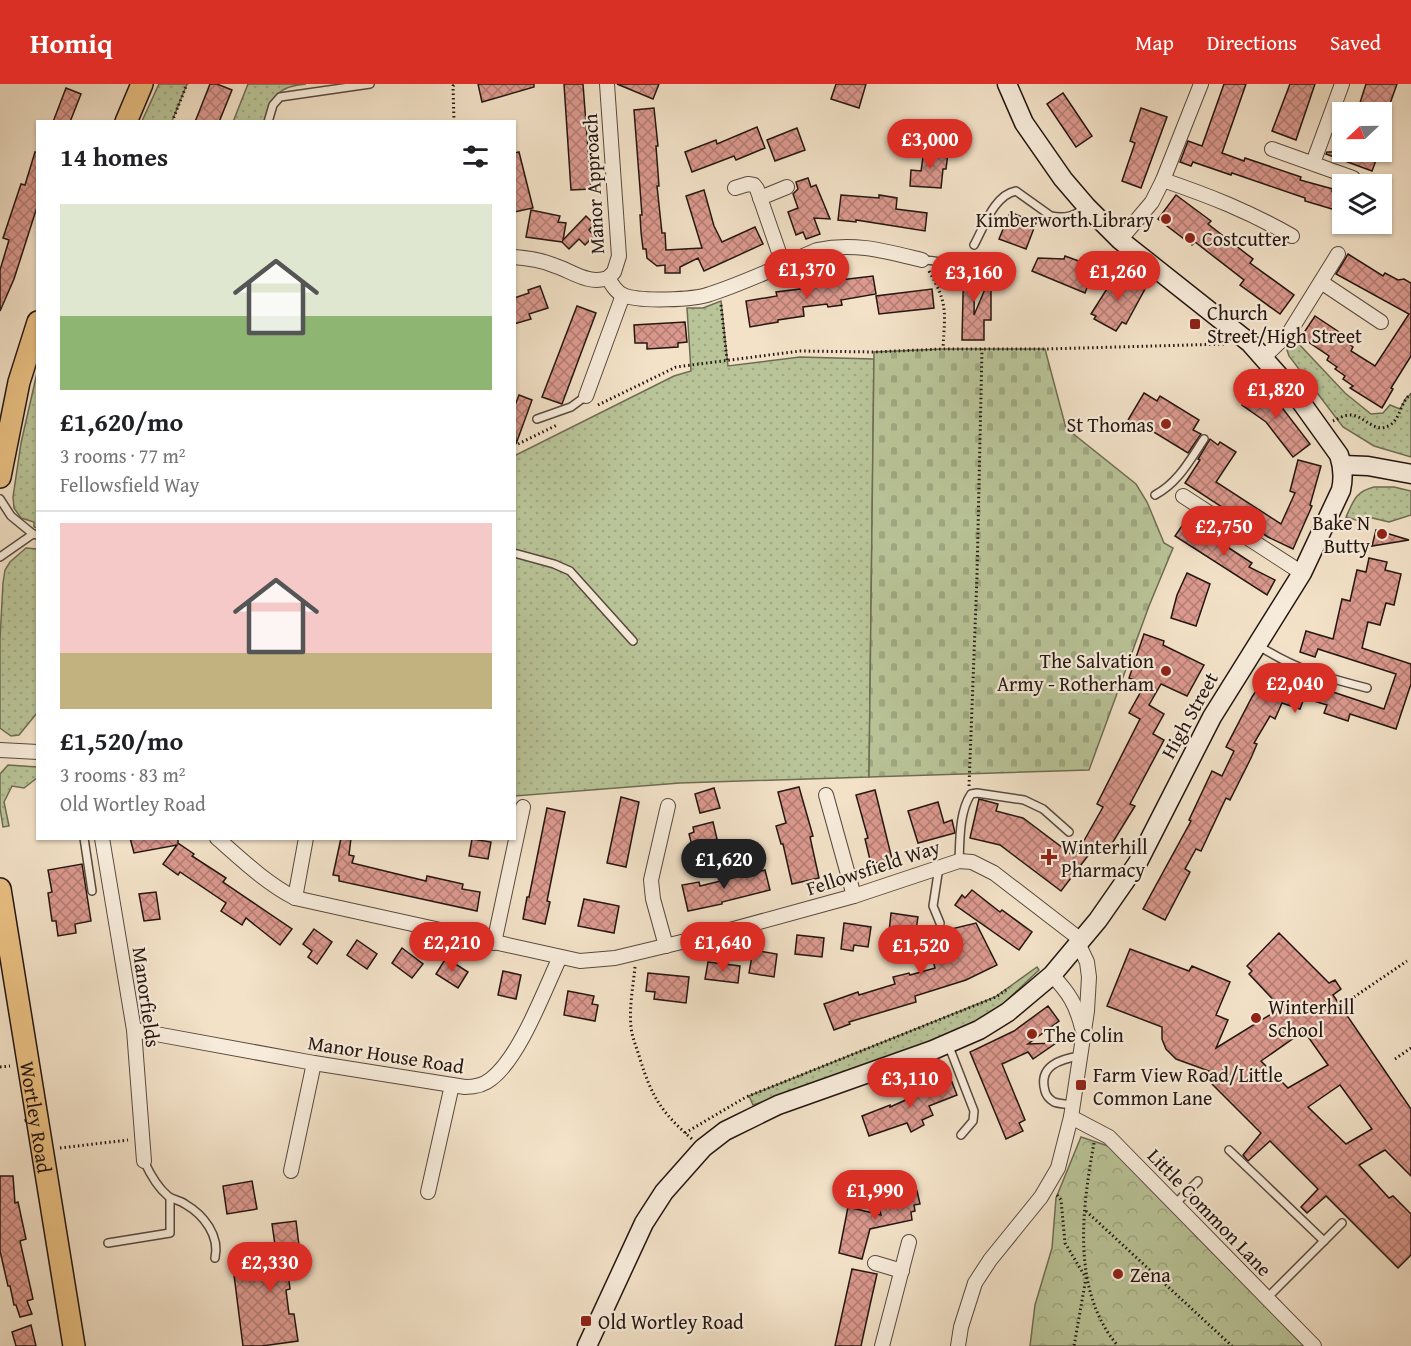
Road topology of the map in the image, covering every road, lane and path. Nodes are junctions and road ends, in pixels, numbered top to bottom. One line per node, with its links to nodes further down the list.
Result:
1 (142, 84): 9 (main road)
2 (187, 84): 10 (path)
3 (370, 84): 11 (lane)
4 (455, 84): 12 (path)
5 (607, 84): 29 (street, Manor Approach)
6 (1007, 84): 20 (street)
7 (1201, 84): 16 (street)
8 (1342, 84): 14 (street)
9 (127, 120)
10 (173, 120)
11 (269, 120)
12 (454, 120)
13 (1272, 149): 14 (street)
14 (1314, 163): 15 (street)
15 (1345, 174)
16 (1163, 180): 21 (street); 22 (street)
17 (787, 187): 19 (street)
18 (735, 188): 19 (street)
19 (760, 198): 27 (street)
20 (1087, 207): 22 (street); 23 (lane)
21 (1292, 236)
22 (1120, 240): 35 (street)
23 (974, 245)
24 (1338, 254): 30 (street)
25 (516, 257): 29 (street)
26 (922, 260): 27 (street); 28 (lane); 37 (path)
27 (783, 264): 31 (street)
28 (951, 271)
29 (608, 278): 32 (street)
30 (1321, 282): 33 (street); 38 (street)
31 (720, 291): 32 (street); 39 (path)
32 (623, 295): 41 (street)
33 (1381, 322)
34 (36, 328): 49 (main road)
35 (1250, 343): 36 (path); 38 (street)
36 (982, 348): 37 (path); 64 (path)
37 (943, 349): 39 (path)
38 (1264, 357): 44 (street)
39 (727, 360): 41 (path)
40 (1411, 394): 44 (path)
41 (589, 402): 42 (lane)
42 (537, 419)
43 (562, 422): 46 (path)
44 (1321, 430): 47 (street)
45 (1204, 439): 50 (lane)
46 (516, 445)
47 (1343, 465): 48 (street); 57 (street, High Street)
48 (1411, 474)
49 (0, 477)
50 (1170, 487): 51 (lane); 52 (lane)
51 (1155, 495)
52 (1183, 495): 57 (street)
53 (0, 500): 54 (lane)
54 (35, 534): 56 (lane)
55 (516, 554): 58 (lane)
56 (0, 557)
57 (1302, 573): 59 (street, High Street)
58 (633, 641)
59 (1257, 645): 60 (lane); 81 (street, High Street)
60 (1367, 688)
61 (0, 750): 62 (street)
62 (36, 752)
63 (826, 795): 78 (street)
64 (968, 800): 67 (lane); 74 (lane)
65 (668, 806): 83 (street)
66 (523, 807): 72 (street)
67 (1069, 832)
68 (84, 840): 77 (lane)
69 (102, 840): 90 (street, Manorfields)
70 (219, 840): 79 (street, Fellowsfield Way)
71 (306, 840): 79 (street)
72 (516, 840)
73 (516, 840): 82 (street)
74 (959, 861): 75 (street, Fellowsfield Way); 81 (street, Fellowsfield Way)
75 (939, 867): 78 (street, Fellowsfield Way); 80 (lane)
76 (0, 890): 104 (main road, Wortley Road)
77 (92, 891)
78 (854, 896): 83 (street, Fellowsfield Way)
79 (295, 898): 82 (street, Fellowsfield Way)
80 (940, 923)
81 (1080, 942): 87 (street, High Street); 91 (street)
82 (494, 943): 85 (street, Fellowsfield Way)
83 (666, 946): 84 (street, Fellowsfield Way)
84 (636, 953): 85 (street, Fellowsfield Way); 100 (path)
85 (560, 957): 97 (street, Manor House Road)
86 (1407, 961): 89 (path)
87 (1053, 975): 91 (street); 92 (street)
88 (1012, 986): 100 (path)
89 (1354, 997)
90 (134, 1030): 96 (street, Manor House Road); 102 (street, Manorfields)
91 (1083, 1033): 94 (street)
92 (948, 1044): 101 (lane); 103 (street)
93 (1411, 1048): 95 (path)
94 (1080, 1056): 98 (street); 98 (lane)
95 (1395, 1059)
96 (314, 1063): 97 (street, Manor House Road); 107 (street)
97 (452, 1085): 110 (street)
98 (1072, 1111): 99 (street, Little Common Lane); 109 (street)
99 (1096, 1130): 112 (street, Little Common Lane); 113 (path)
100 (685, 1133): 103 (path)
101 (961, 1134)
102 (142, 1139): 104 (path); 106 (street, Manorfields)
103 (703, 1148): 124 (street)
104 (41, 1150): 123 (main road, Wortley Road)
105 (1229, 1150): 115 (lane)
106 (144, 1161): 111 (lane)
107 (291, 1171)
108 (1198, 1181): 112 (lane)
109 (1048, 1184): 121 (path); 126 (street)
110 (428, 1192)
111 (170, 1198): 117 (lane); 118 (lane)
112 (1175, 1204): 122 (street, Little Common Lane)
113 (1085, 1210): 121 (path); 129 (path)
114 (1342, 1223): 115 (lane)
115 (1324, 1241): 122 (lane)
116 (909, 1242): 120 (street)
117 (108, 1243)
118 (215, 1258)
119 (875, 1263): 120 (street)
120 (902, 1271): 125 (street)
121 (1086, 1278): 127 (path); 128 (path)
122 (1267, 1298): 130 (street, Little Common Lane)
123 (74, 1346)
124 (587, 1346)
125 (882, 1346)
126 (958, 1346)
127 (1074, 1346)
128 (1119, 1346)
129 (1232, 1346)
130 (1314, 1346)

